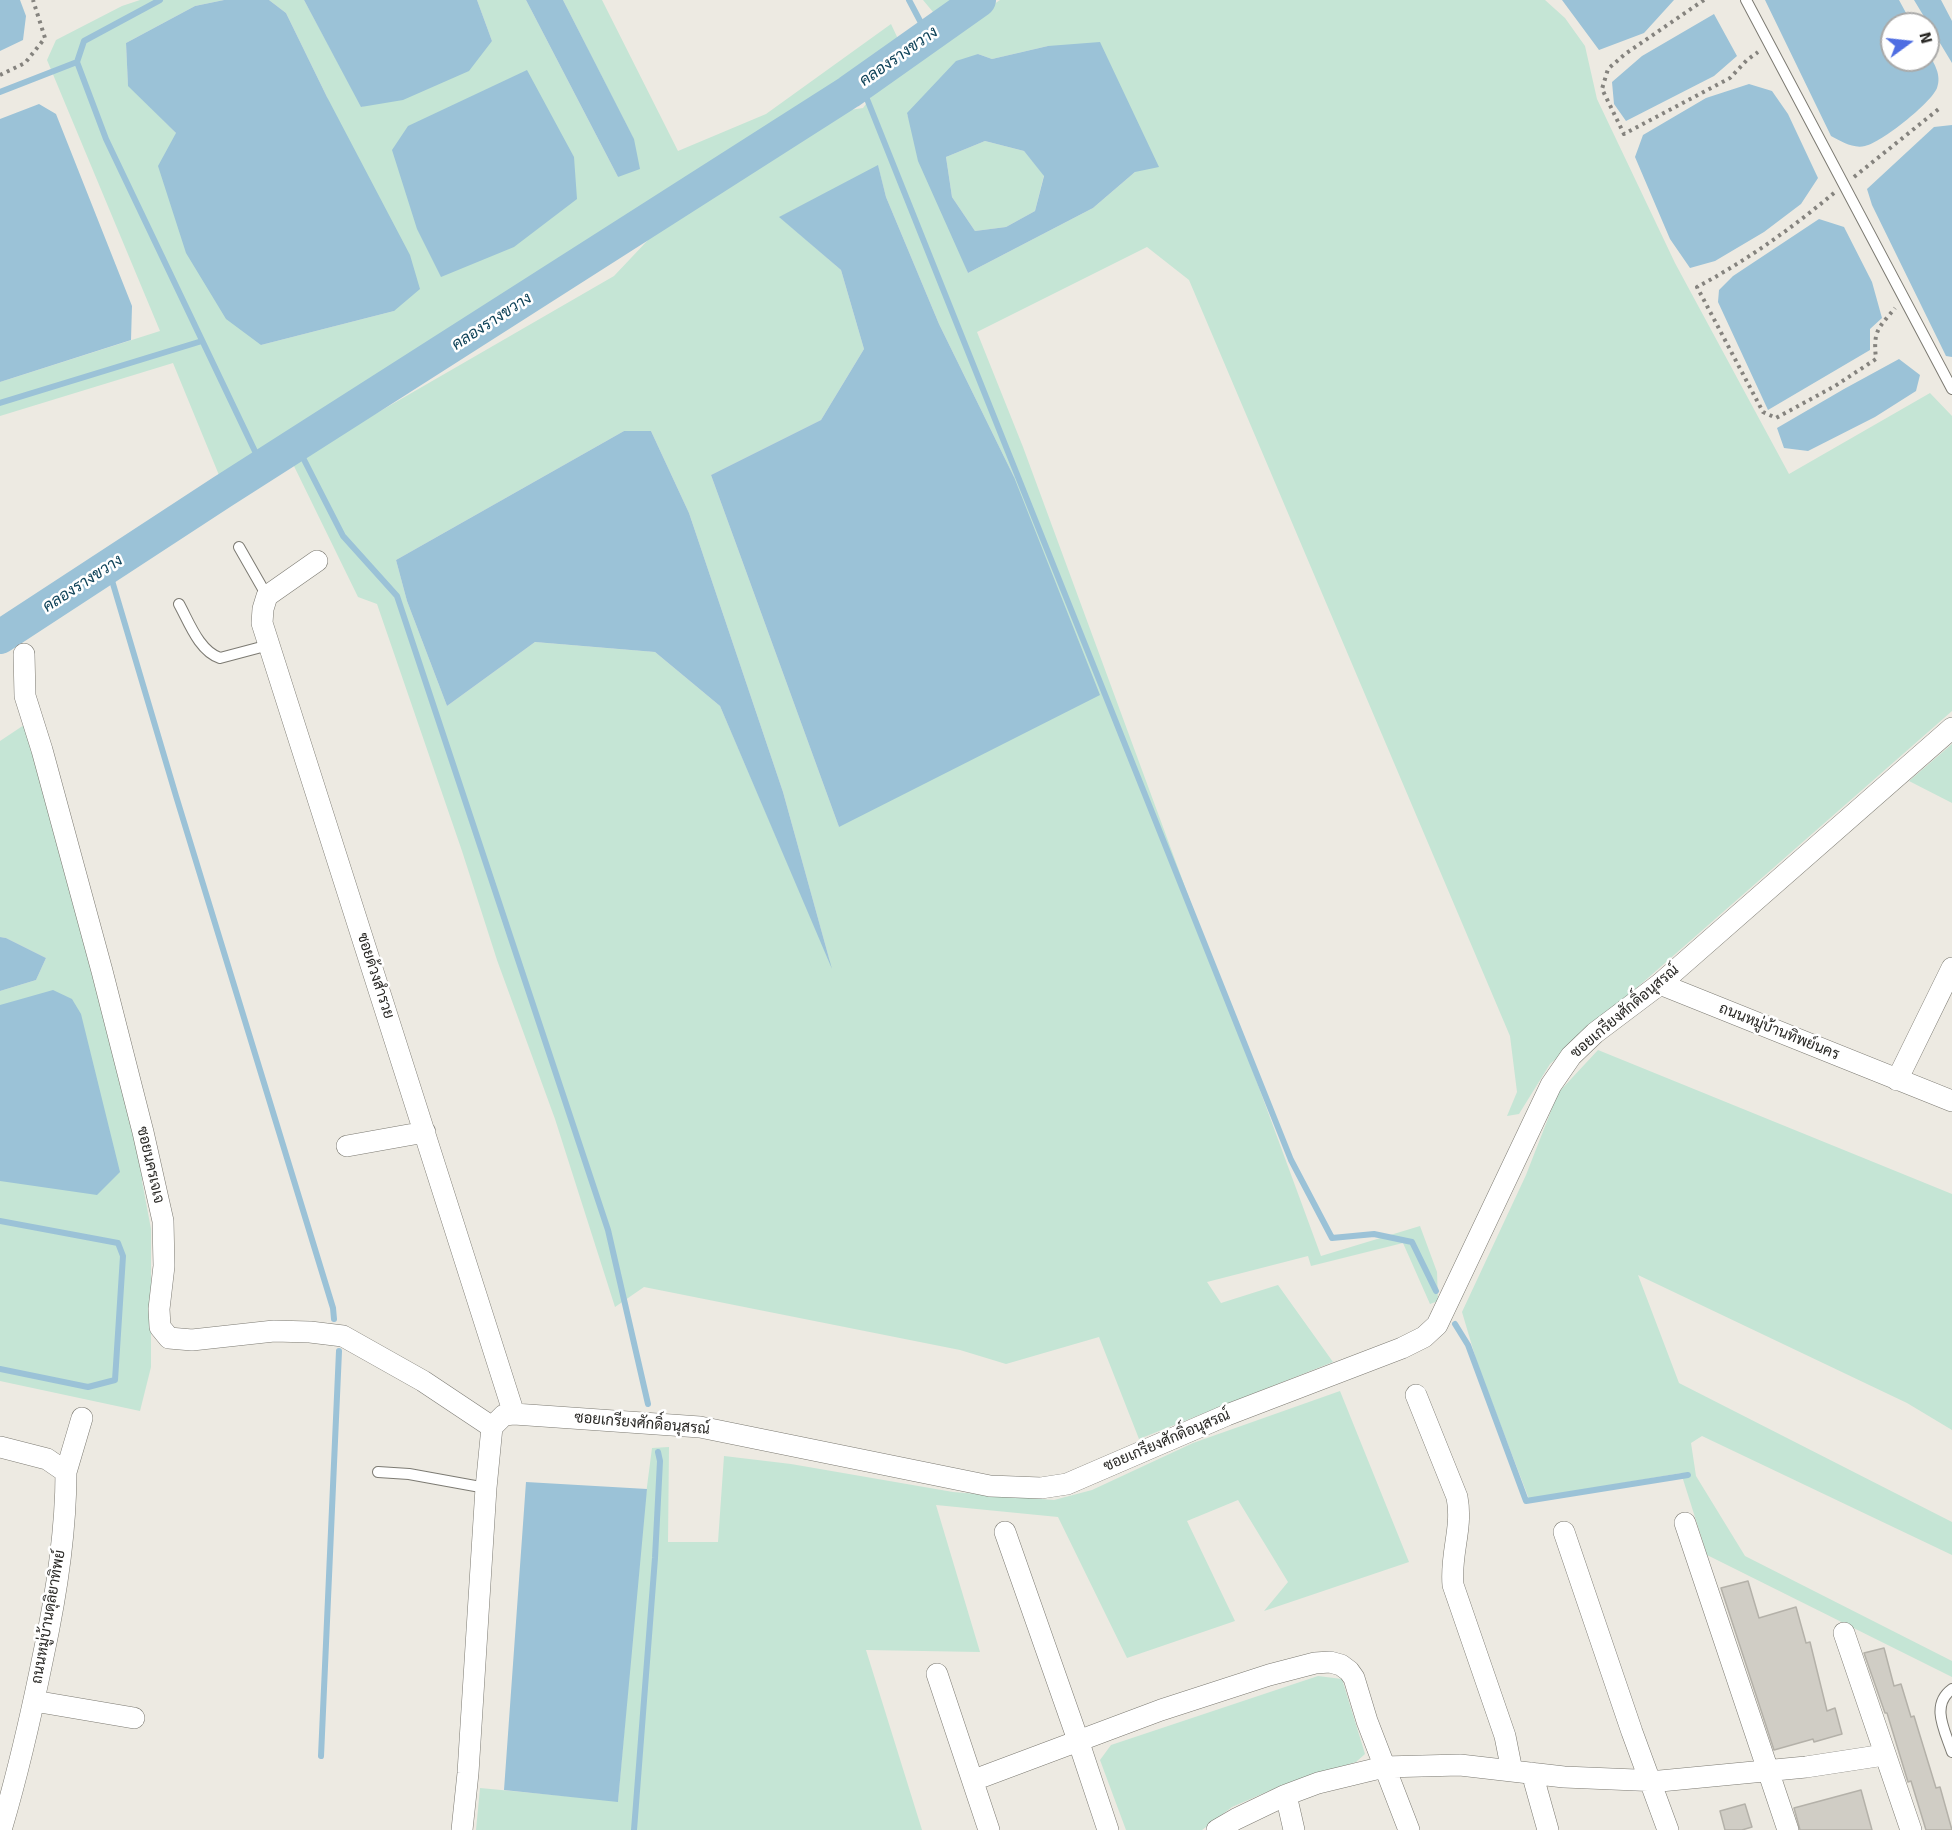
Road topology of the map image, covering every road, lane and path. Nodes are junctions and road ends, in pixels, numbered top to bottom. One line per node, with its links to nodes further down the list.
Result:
1 (33, 0): 5 (path)
2 (1704, 0): 4 (path)
3 (1746, 0): 4 (lane)
4 (1769, 45): 7 (lane)
5 (0, 75)
6 (1940, 108): 7 (path)
7 (1844, 186): 8 (lane); 8 (path)
8 (1904, 298): 9 (lane)
9 (1952, 390)
10 (239, 547): 12 (lane)
11 (317, 561): 12 (street)
12 (267, 596): 14 (street, ซอยด้วงสำรวย)
13 (179, 604): 14 (lane)
14 (269, 645): 21 (street, ซอยด้วงสำรวย)
15 (24, 654): 26 (street, ซอยนครเจเจ)
16 (1952, 728): 18 (street, ซอยเกรียงศักดิ์อนุสรณ์)
17 (1952, 968): 19 (street)
18 (1660, 984): 19 (street, ถนนหมู่บ้านทิพย์นคร); 24 (street, ซอยเกรียงศักดิ์อนุสรณ์)
19 (1898, 1080): 20 (street, ถนนหมู่บ้านทิพย์นคร)
20 (1952, 1101)
21 (425, 1132): 22 (street); 24 (street, ซอยด้วงสำรวย)
22 (347, 1146)
23 (1416, 1395): 44 (street)
24 (514, 1414): 26 (street)
25 (82, 1418): 28 (street, ถนนหมู่บ้านดุลิยาทิพย์)
26 (492, 1427): 30 (street)
27 (0, 1447): 28 (street)
28 (66, 1472): 37 (street, ถนนหมู่บ้านดุลิยาทิพย์)
29 (378, 1472): 30 (lane)
30 (486, 1488): 49 (street)
31 (1685, 1523): 43 (street)
32 (1005, 1532): 39 (street)
33 (1564, 1532): 46 (street)
34 (1844, 1633): 41 (street)
35 (937, 1674): 45 (street)
36 (1952, 1689): 40 (lane)
37 (34, 1701): 38 (street); 48 (street, ถนนหมู่บ้านดุลิยาทิพย์)
38 (135, 1718)
39 (1078, 1740): 42 (street); 45 (street); 51 (street)
40 (1952, 1752)
41 (1884, 1755): 43 (street); 58 (street)
42 (1384, 1767): 44 (street); 47 (street); 54 (street)
43 (1769, 1771): 46 (street); 57 (street)
44 (1522, 1772): 46 (street); 55 (street)
45 (974, 1780): 50 (street)
46 (1651, 1781): 56 (street)
47 (1286, 1796): 52 (street); 53 (street)
48 (1, 1830)
49 (462, 1830)
50 (989, 1830)
51 (1108, 1830)
52 (1217, 1830)
53 (1294, 1830)
54 (1409, 1830)
55 (1548, 1830)
56 (1668, 1830)
57 (1788, 1830)
58 (1911, 1830)

